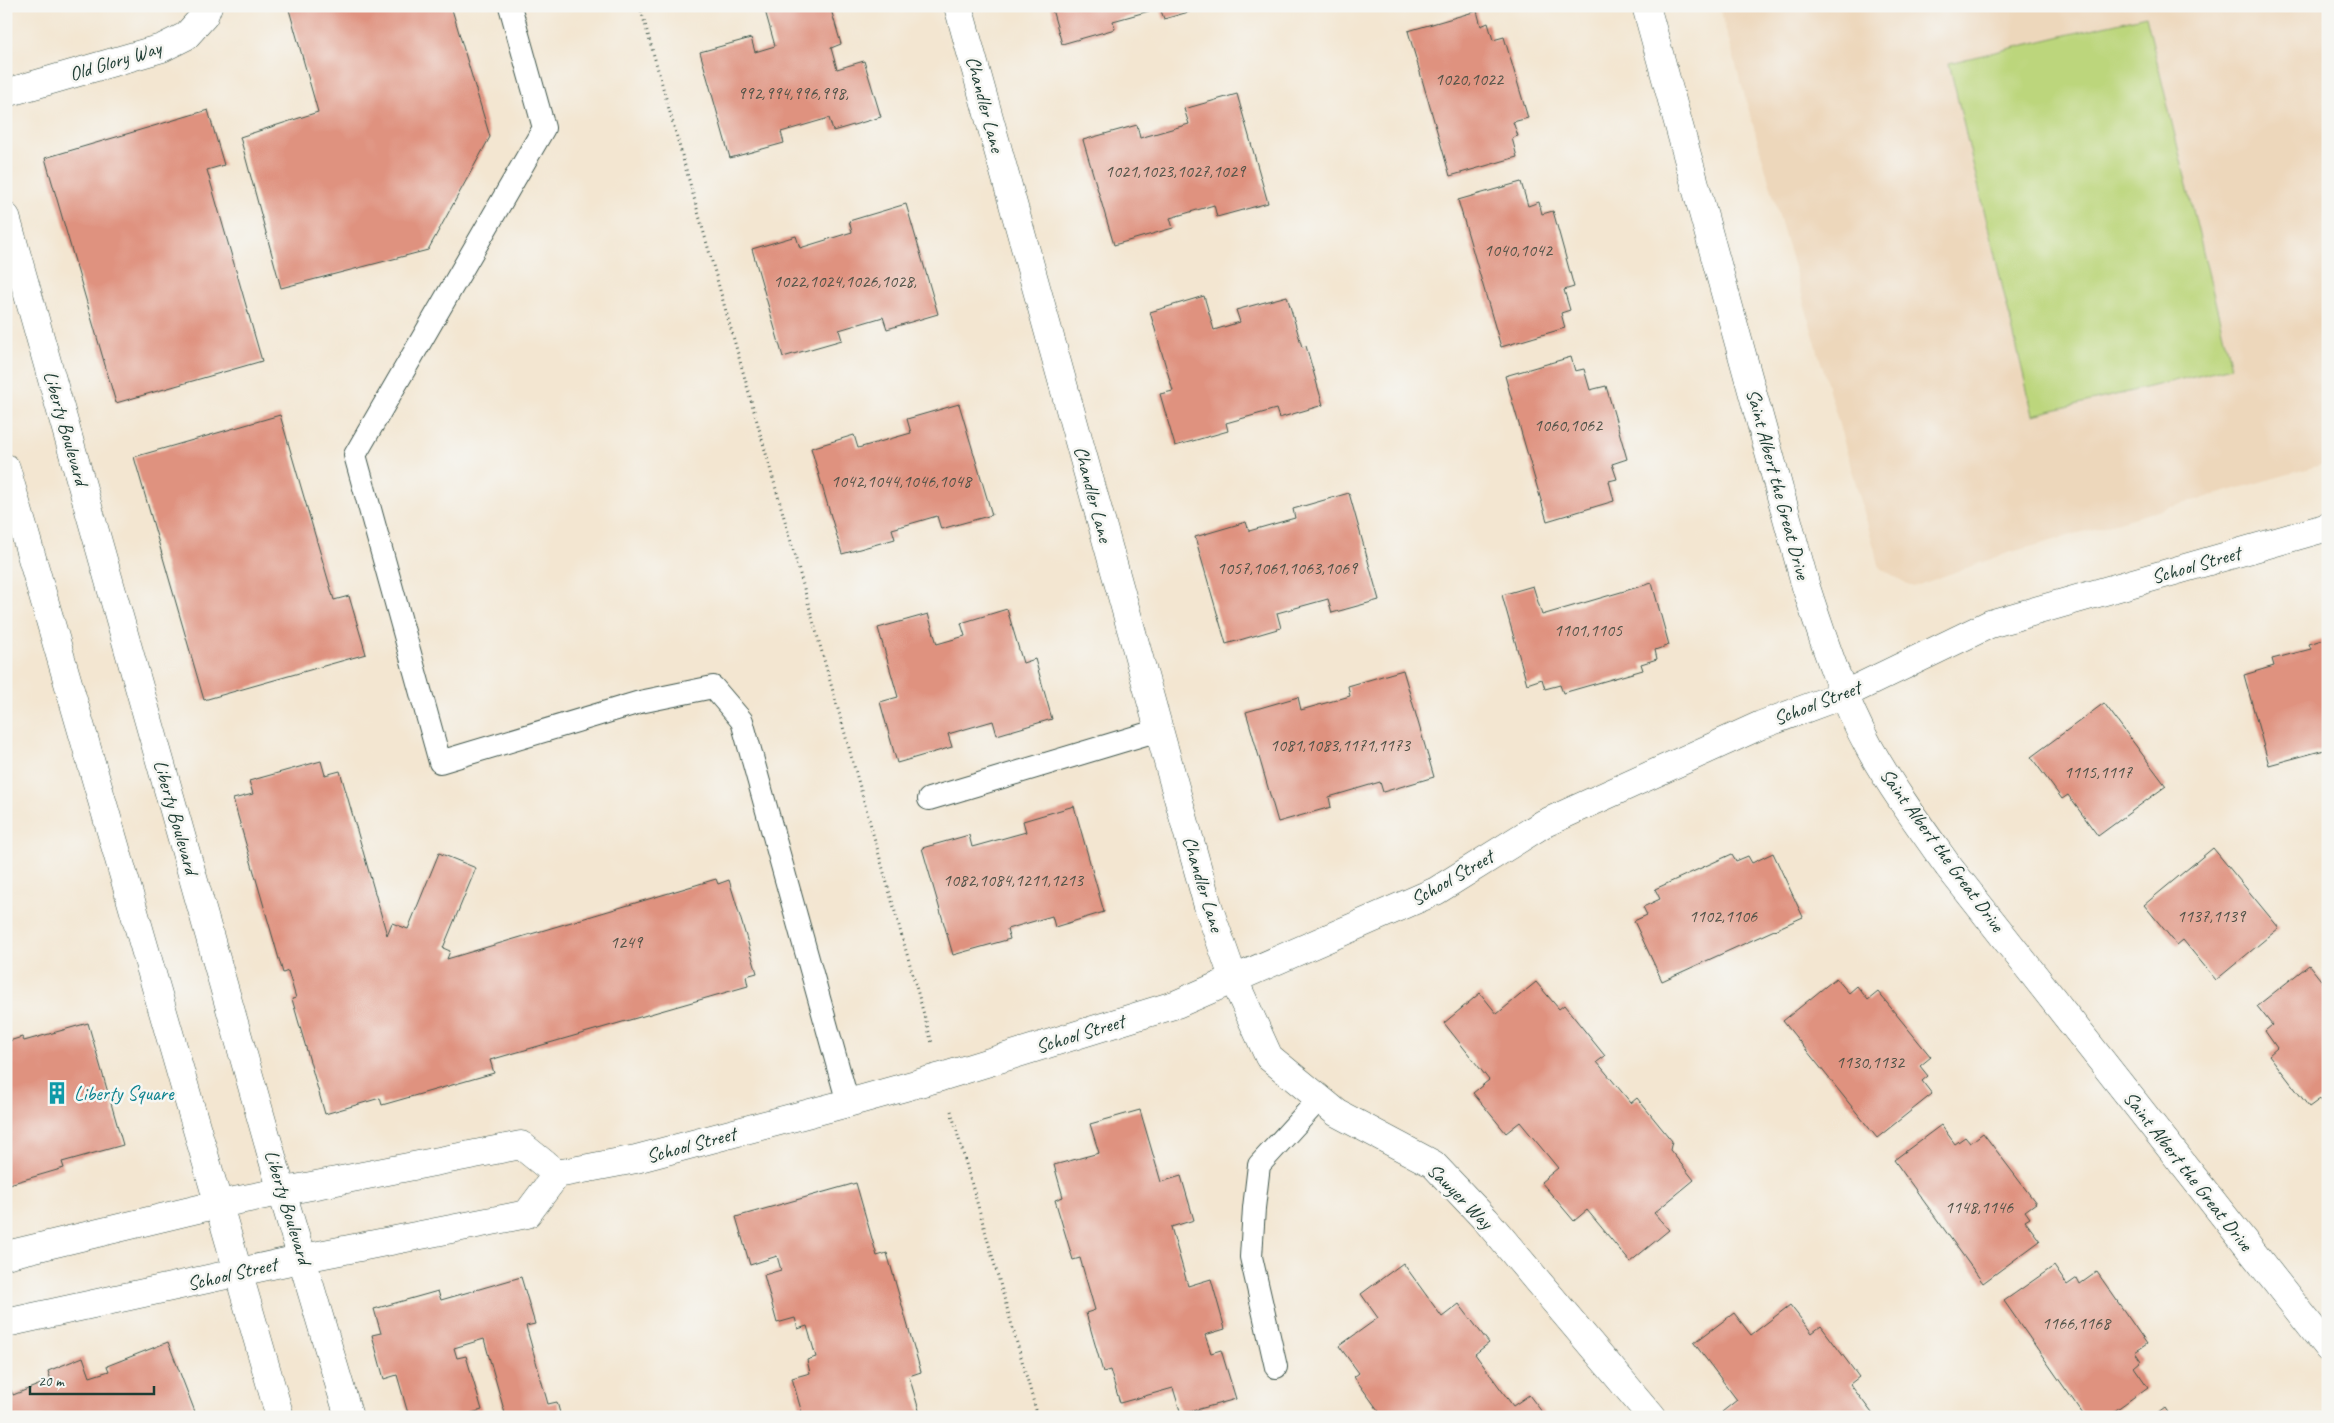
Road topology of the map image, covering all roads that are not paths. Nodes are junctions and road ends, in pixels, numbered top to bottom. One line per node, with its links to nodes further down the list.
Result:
1 (208, 6): 5 (street, Old Glory Way)
2 (510, 6): 14 (lane)
3 (958, 6): 10 (street, Chandler Lane)
4 (1646, 6): 9 (street, Saint Albert the Great Drive)
5 (6, 93)
6 (6, 217): 16 (street, Liberty Boulevard)
7 (6, 468): 17 (street)
8 (2328, 527): 9 (street, School Street)
9 (1845, 694): 12 (street, School Street); 22 (street, Saint Albert the Great Drive)
10 (1159, 730): 11 (lane); 12 (street, Chandler Lane)
11 (929, 798)
12 (1234, 980): 13 (street, Sawyer Way); 14 (street, School Street)
13 (1320, 1098): 23 (lane); 26 (street, Sawyer Way)
14 (848, 1103): 15 (street, School Street)
15 (557, 1174): 16 (street); 19 (street, School Street)
16 (282, 1192): 17 (street); 19 (street, Liberty Boulevard)
17 (219, 1204): 18 (street); 20 (street)
18 (6, 1254)
19 (304, 1258): 20 (street, School Street); 25 (street, Liberty Boulevard)
20 (240, 1273): 21 (street, School Street); 24 (street)
21 (6, 1323)
22 (2328, 1348)
23 (1276, 1367)
24 (280, 1417)
25 (349, 1417)
26 (1652, 1417)

